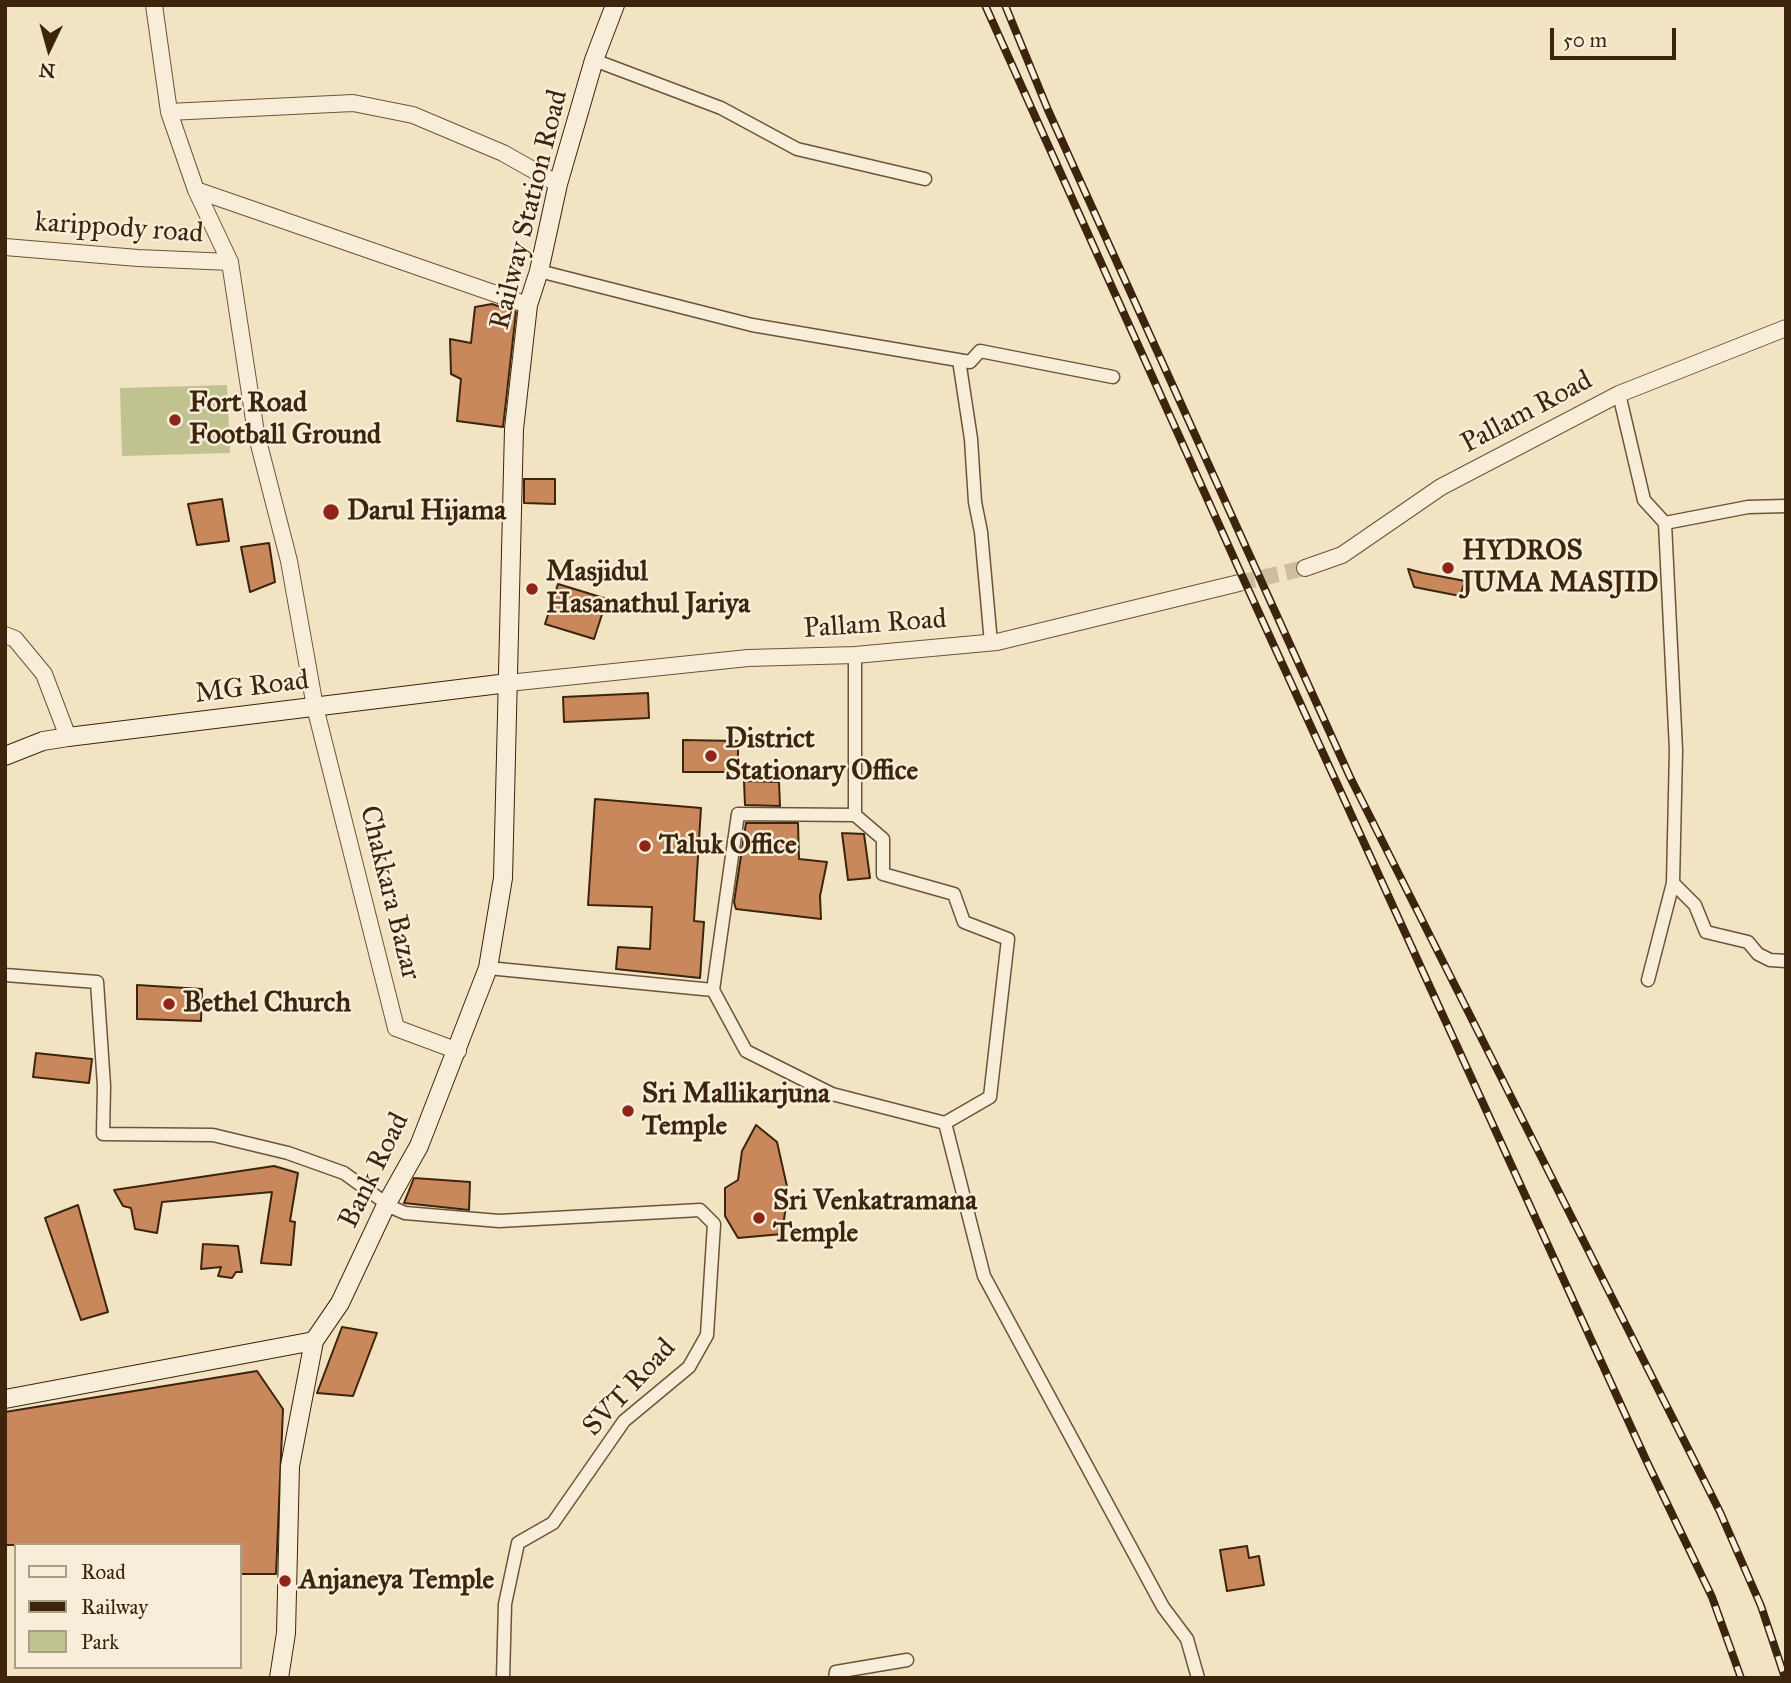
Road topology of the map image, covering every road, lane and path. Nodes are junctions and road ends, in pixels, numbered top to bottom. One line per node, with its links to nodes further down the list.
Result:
1 (154, 5): 4 (street)
2 (615, 5): 3 (main road, Railway Station Road)
3 (594, 60): 5 (street); 6 (main road, Railway Station Road)
4 (169, 112): 6 (street); 7 (street)
5 (925, 179)
6 (558, 184): 10 (main road, Railway Station Road)
7 (196, 190): 9 (street); 11 (street)
8 (5, 247): 9 (street, karippody road)
9 (230, 262): 24 (street)
10 (539, 271): 11 (main road, Railway Station Road); 13 (street)
11 (528, 305): 23 (main road, Railway Station Road)
12 (1786, 328): 15 (street, Pallam Road)
13 (959, 360): 14 (street); 21 (street)
14 (1113, 377)
15 (1619, 394): 17 (street); 18 (street, Pallam Road)
16 (1786, 506): 17 (street)
17 (1665, 523): 28 (street)
18 (1305, 568)
19 (1239, 583): 21 (street, Pallam Road)
20 (5, 635): 25 (street)
21 (991, 643): 22 (street, Pallam Road)
22 (855, 655): 23 (street, Pallam Road); 27 (street)
23 (508, 683): 24 (main road, MG Road); 30 (main road, Bank Road)
24 (315, 707): 25 (main road, MG Road); 34 (street, Chakkara Bazar)
25 (68, 737): 26 (main road, MG Road)
26 (5, 756)
27 (855, 815): 33 (street); 35 (street)
28 (1673, 883): 29 (street); 32 (street)
29 (1786, 961)
30 (488, 968): 33 (street); 34 (main road, Bank Road)
31 (5, 975): 36 (street, SVT Road)
32 (1648, 980)
33 (713, 990): 35 (street)
34 (458, 1051): 36 (main road, Bank Road)
35 (945, 1123): 43 (street)
36 (387, 1203): 37 (main road, Bank Road); 41 (street, SVT Road)
37 (314, 1341): 38 (main road); 40 (main road, Bank Road)
38 (5, 1399)
39 (907, 1660): 42 (street)
40 (279, 1678)
41 (503, 1678)
42 (835, 1678)
43 (1198, 1678)

